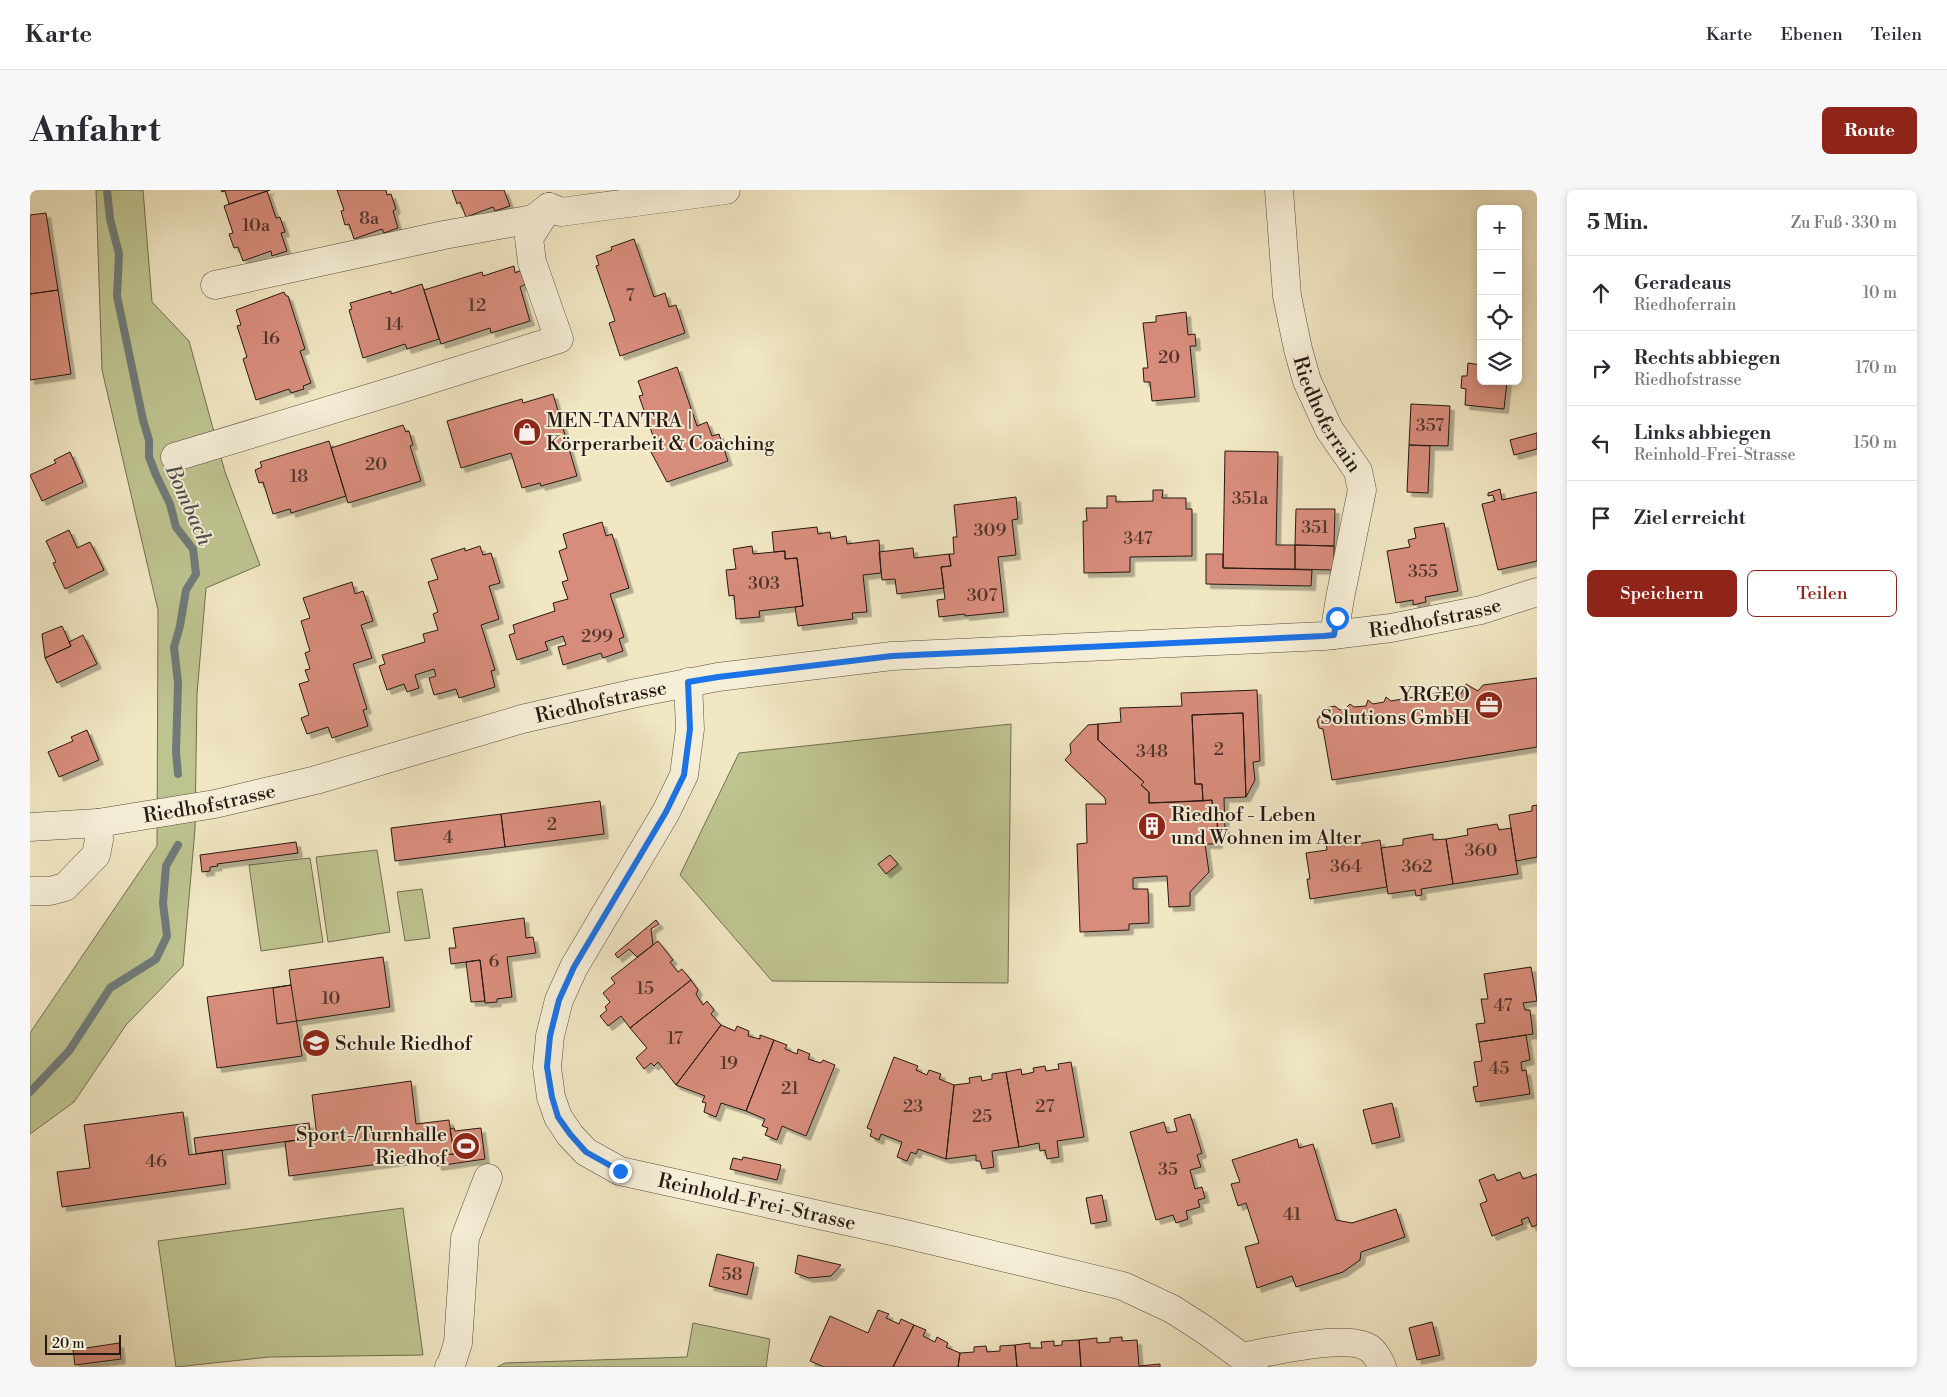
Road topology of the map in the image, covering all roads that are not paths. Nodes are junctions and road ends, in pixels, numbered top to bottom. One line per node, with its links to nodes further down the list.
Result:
1 (726, 190): 3 (street)
2 (1280, 190): 8 (street, Riedhoferrain)
3 (548, 198): 4 (street); 5 (street); 6 (street)
4 (215, 284)
5 (564, 312)
6 (175, 457)
7 (1537, 592): 8 (street, Riedhofstrasse)
8 (1334, 635): 9 (street, Riedhofstrasse)
9 (688, 682): 10 (street, Riedhofstrasse); 14 (street, Reinhold-Frei-Strasse)
10 (98, 823): 11 (street, Riedhofstrasse); 12 (street)
11 (30, 827)
12 (30, 890)
13 (488, 1178): 15 (street)
14 (1248, 1362): 16 (street, Reinhold-Frei-Strasse)
15 (449, 1367)
16 (1382, 1367)

